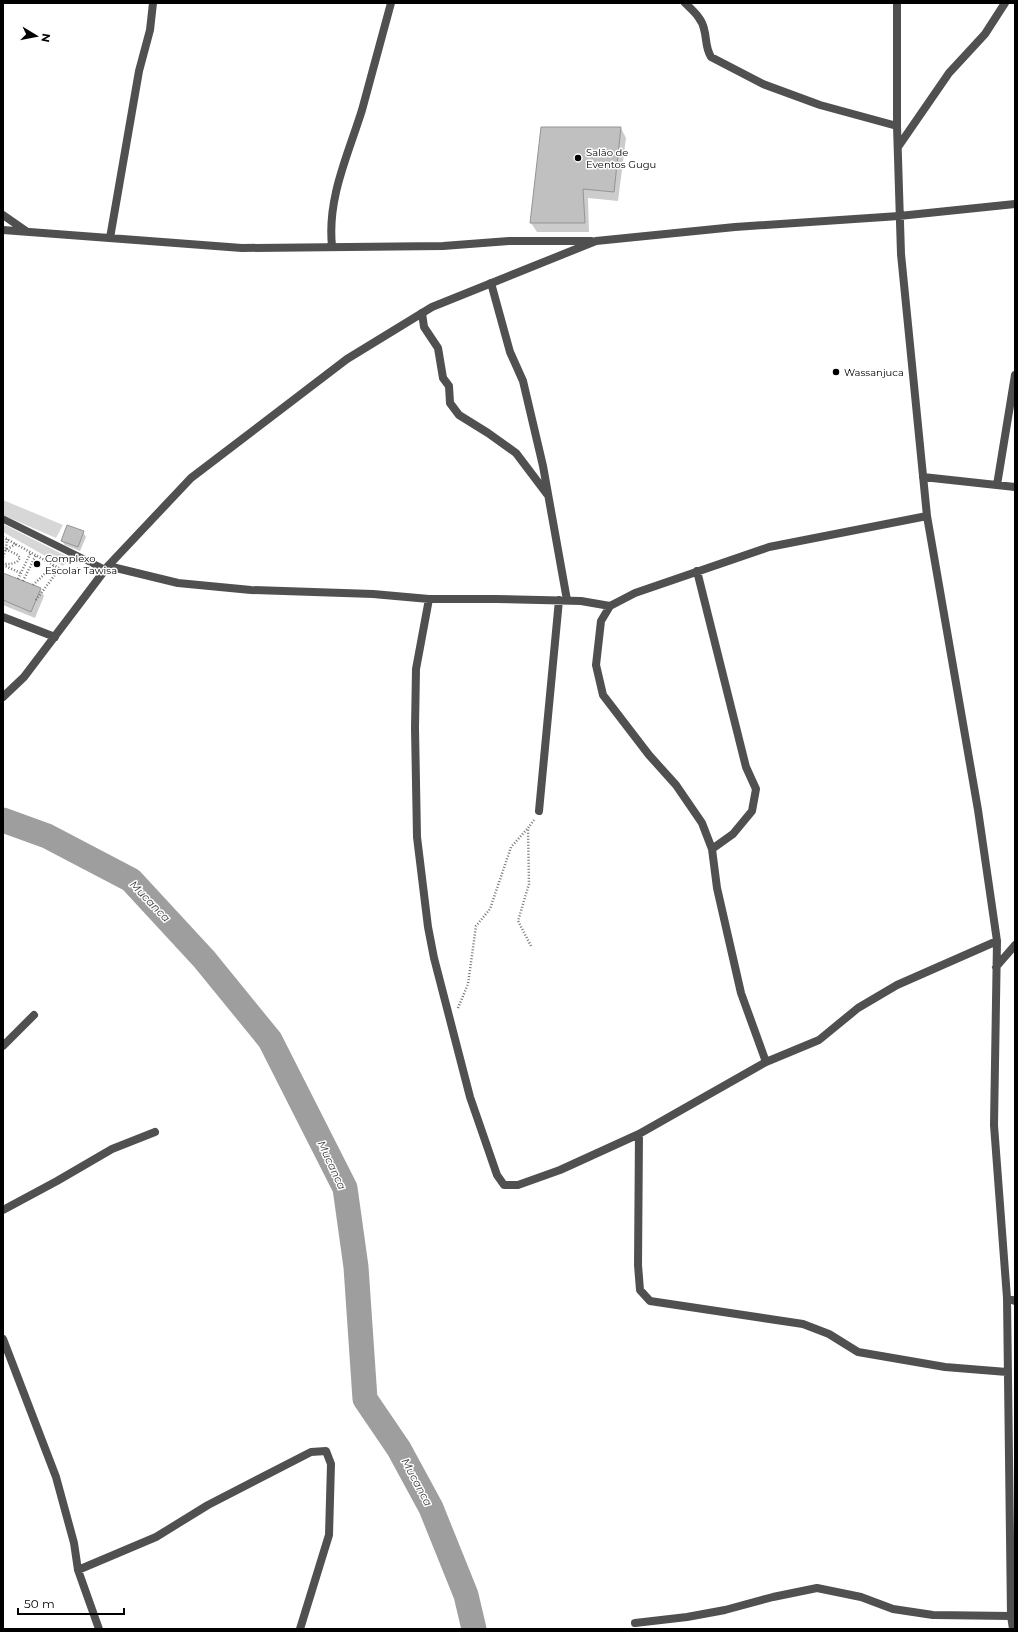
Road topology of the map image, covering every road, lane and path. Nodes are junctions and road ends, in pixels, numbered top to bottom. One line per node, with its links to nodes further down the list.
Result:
1 (153, 3): 13 (street)
2 (391, 3): 15 (street)
3 (685, 3): 6 (street)
4 (897, 3): 6 (street)
5 (1006, 3): 7 (street)
6 (897, 126): 7 (street)
7 (898, 147): 10 (street)
8 (1015, 204): 10 (street)
9 (3, 215): 12 (street)
10 (899, 216): 14 (street); 19 (street)
11 (3, 230): 12 (street)
12 (27, 231): 13 (street)
13 (110, 238): 15 (street)
14 (596, 241): 15 (street); 16 (street)
15 (332, 246)
16 (491, 283): 17 (street); 22 (street)
17 (422, 313): 22 (street); 37 (street)
18 (1015, 375): 20 (street)
19 (923, 477): 20 (street); 23 (street)
20 (997, 485): 21 (street)
21 (1015, 487)
22 (548, 494): 45 (street)
23 (927, 516): 38 (street); 53 (street)
24 (3, 519): 34 (lane)
25 (3, 537): 26 (path)
26 (7, 539): 27 (path); 29 (path)
27 (16, 544): 29 (path); 30 (path)
28 (3, 548): 29 (path)
29 (6, 549): 32 (path); 33 (path)
30 (31, 552): 31 (path); 39 (path)
31 (36, 555): 35 (path); 41 (path)
32 (3, 557)
33 (3, 564): 39 (path)
34 (93, 564): 36 (path); 37 (lane)
35 (54, 565): 36 (path); 42 (path)
36 (60, 568): 44 (path)
37 (107, 568): 43 (street); 48 (street)
38 (697, 571): 46 (street); 52 (street)
39 (21, 573): 40 (path)
40 (18, 579)
41 (23, 581)
42 (33, 585)
43 (429, 599): 45 (street); 58 (street)
44 (36, 600)
45 (563, 600): 46 (street); 50 (street)
46 (610, 606): 52 (street)
47 (3, 617): 48 (street)
48 (55, 637): 49 (street)
49 (3, 697)
50 (539, 811): 51 (path)
51 (528, 828): 55 (path); 58 (path)
52 (712, 849): 60 (street)
53 (997, 941): 56 (street); 60 (street)
54 (1015, 945): 56 (street)
55 (531, 946)
56 (996, 967): 64 (street)
57 (34, 1015): 59 (street)
58 (452, 1024): 62 (street)
59 (3, 1046)
60 (766, 1062): 62 (street)
61 (155, 1132): 63 (street)
62 (639, 1134): 66 (street)
63 (3, 1210)
64 (1011, 1300): 66 (street)
65 (3, 1339): 68 (street)
66 (1007, 1372): 67 (street)
67 (1012, 1467): 69 (street)
68 (78, 1570): 71 (street); 72 (street)
69 (1011, 1616): 70 (street); 73 (street)
70 (635, 1623)
71 (99, 1629)
72 (300, 1629)
73 (1012, 1629)

